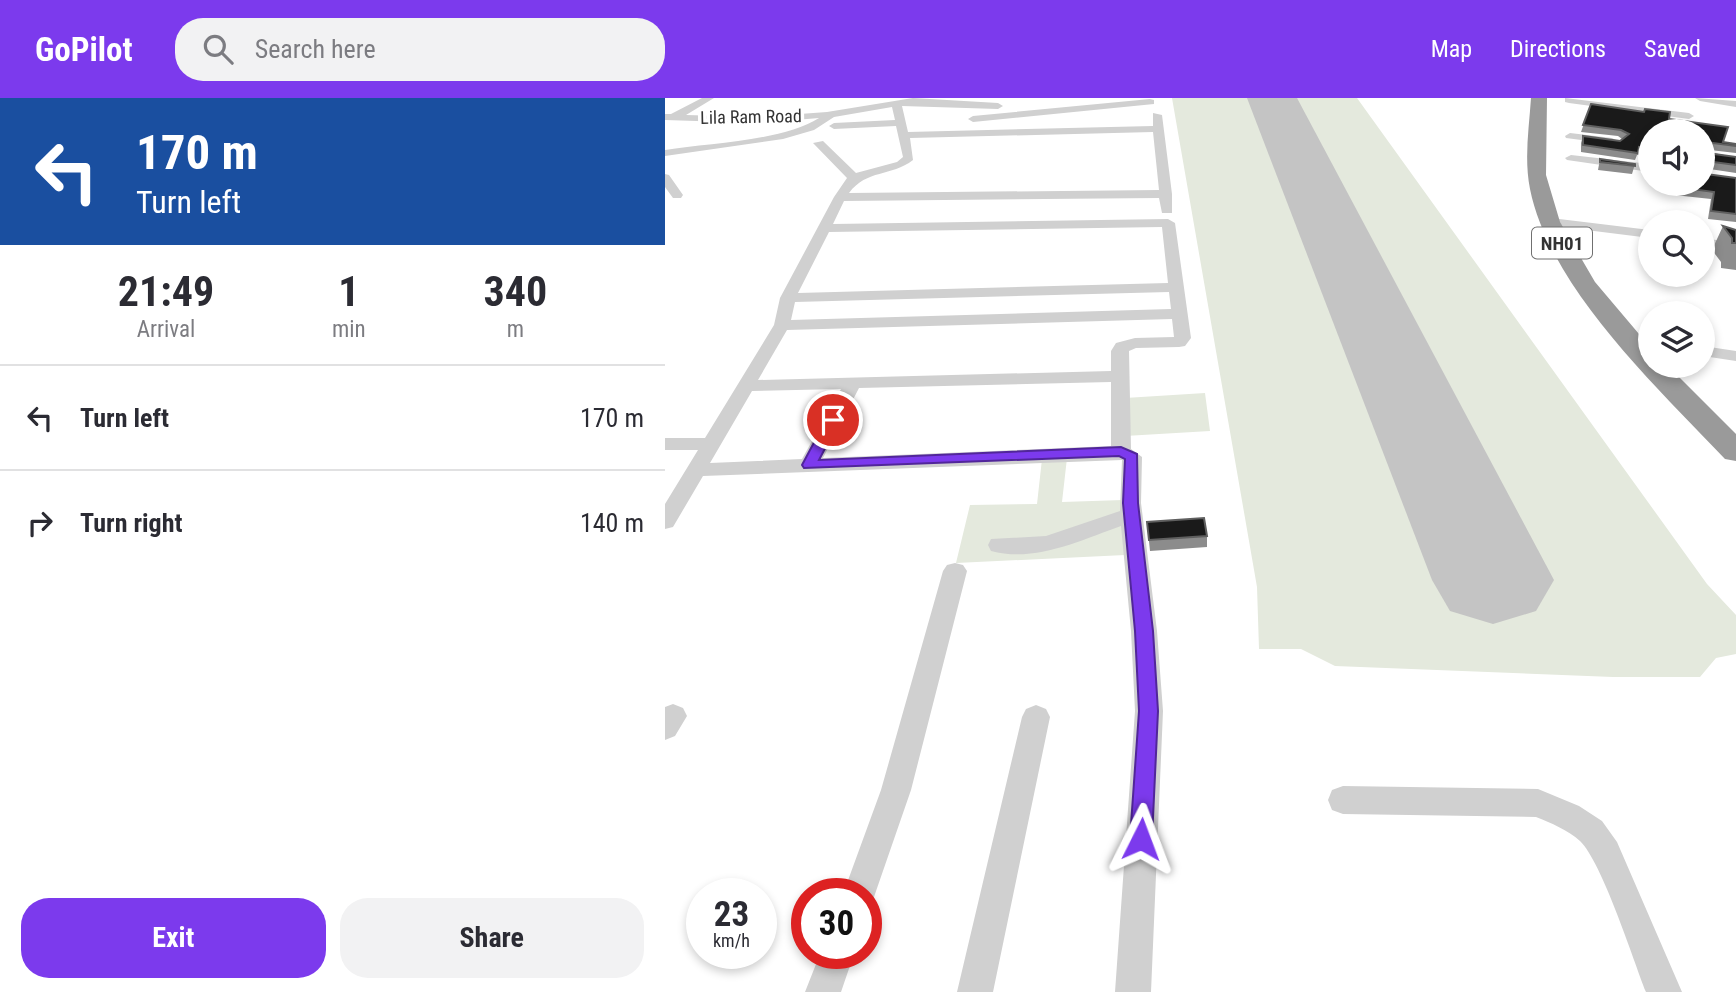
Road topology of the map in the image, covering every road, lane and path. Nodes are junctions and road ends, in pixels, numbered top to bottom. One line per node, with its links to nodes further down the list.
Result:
1 (709, 98): 16 (street)
2 (843, 98): 13 (street)
3 (932, 98): 8 (street)
4 (1539, 98): 34 (highway, NH01)
5 (1700, 98): 9 (street)
6 (1563, 99): 15 (street); 36 (highway, NH01)
7 (1150, 100): 12 (street); 22 (street)
8 (915, 102): 10 (street, Lila Ram Road); 12 (street)
9 (1736, 104)
10 (897, 105): 13 (street, Lila Ram Road); 21 (street)
11 (770, 106): 17 (street)
12 (1088, 108): 18 (street)
13 (856, 111): 14 (street, Lila Ram Road)
14 (837, 113): 17 (street, Lila Ram Road); 20 (street)
15 (1689, 116)
16 (667, 120): 17 (street, Lila Ram Road)
17 (758, 120): 20 (street)
18 (967, 120)
19 (954, 121): 21 (street)
20 (812, 126): 21 (street); 26 (street)
21 (901, 128): 22 (street); 30 (street)
22 (1158, 129): 31 (street)
23 (1570, 136): 25 (street)
24 (819, 142): 30 (street)
25 (1618, 142)
26 (665, 153)
27 (1571, 158): 28 (street)
28 (1638, 166)
29 (665, 178): 32 (street)
30 (854, 178): 33 (street)
31 (1166, 194): 33 (street); 35 (street)
32 (677, 195)
33 (840, 197): 37 (street)
34 (1551, 222): 36 (street); 48 (highway, NH01)
35 (1168, 223): 37 (street); 42 (street)
36 (1574, 224): 38 (street); 40 (highway, NH01)
37 (825, 228): 44 (street)
38 (1638, 232)
39 (1715, 244): 41 (street)
40 (1587, 246)
41 (1736, 247)
42 (1177, 287): 44 (street); 45 (street)
43 (1617, 292): 46 (highway)
44 (788, 299): 47 (street)
45 (1180, 314): 47 (street); 51 (street)
46 (1638, 319)
47 (782, 326): 55 (street)
48 (1638, 350)
49 (1715, 353): 50 (street)
50 (1736, 356)
51 (1120, 376): 54 (street); 59 (street)
52 (1664, 378): 60 (highway, NH01)
53 (1691, 378): 56 (highway)
54 (852, 384): 55 (street); 61 (street)
55 (745, 386): 58 (street)
56 (1736, 422)
57 (665, 444): 58 (street)
58 (710, 444): 62 (street)
59 (1121, 452): 61 (street); 63 (street)
60 (1736, 452)
61 (810, 465): 62 (street)
62 (694, 470): 64 (street)
63 (1131, 515): 65 (street); 73 (street)
64 (665, 522)
65 (999, 545)
66 (955, 571): 69 (street)
67 (1036, 718): 72 (street)
68 (1343, 800): 74 (street)
69 (865, 878)
70 (831, 969): 71 (street)
71 (823, 992)
72 (975, 992)
73 (1133, 992)
74 (1664, 992)

